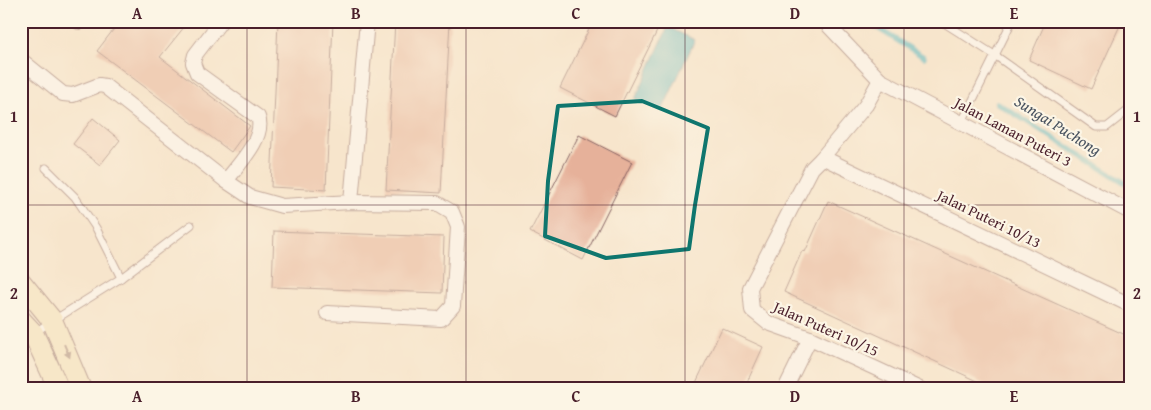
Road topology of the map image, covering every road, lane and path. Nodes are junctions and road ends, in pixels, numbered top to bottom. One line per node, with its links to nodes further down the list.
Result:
1 (221, 21): 13 (street)
2 (367, 21): 14 (street)
3 (824, 21): 8 (street, Jalan Laman Puteri 3)
4 (941, 21): 6 (lane)
5 (1012, 21): 6 (lane)
6 (996, 56): 9 (lane); 10 (lane)
7 (21, 60): 13 (street)
8 (880, 80): 10 (street, Jalan Laman Puteri 3); 11 (street, Jalan Puteri 10/15)
9 (1130, 109)
10 (962, 124): 15 (street, Jalan Laman Puteri 3)
11 (827, 161): 19 (street, Jalan Puteri 10/13); 23 (street, Jalan Puteri 10/15)
12 (46, 168): 17 (lane)
13 (226, 181): 14 (street)
14 (351, 202): 20 (street)
15 (1130, 212)
16 (191, 225): 17 (lane)
17 (121, 278): 21 (lane)
18 (21, 282): 21 (main road)
19 (1130, 305)
20 (327, 313)
21 (52, 320): 22 (lane); 25 (main road, one-way to 25)
22 (27, 327): 24 (main road)
23 (810, 338): 26 (street); 27 (street, Jalan Puteri 10/15)
24 (59, 389)
25 (81, 389)
26 (785, 389)
27 (920, 389)

